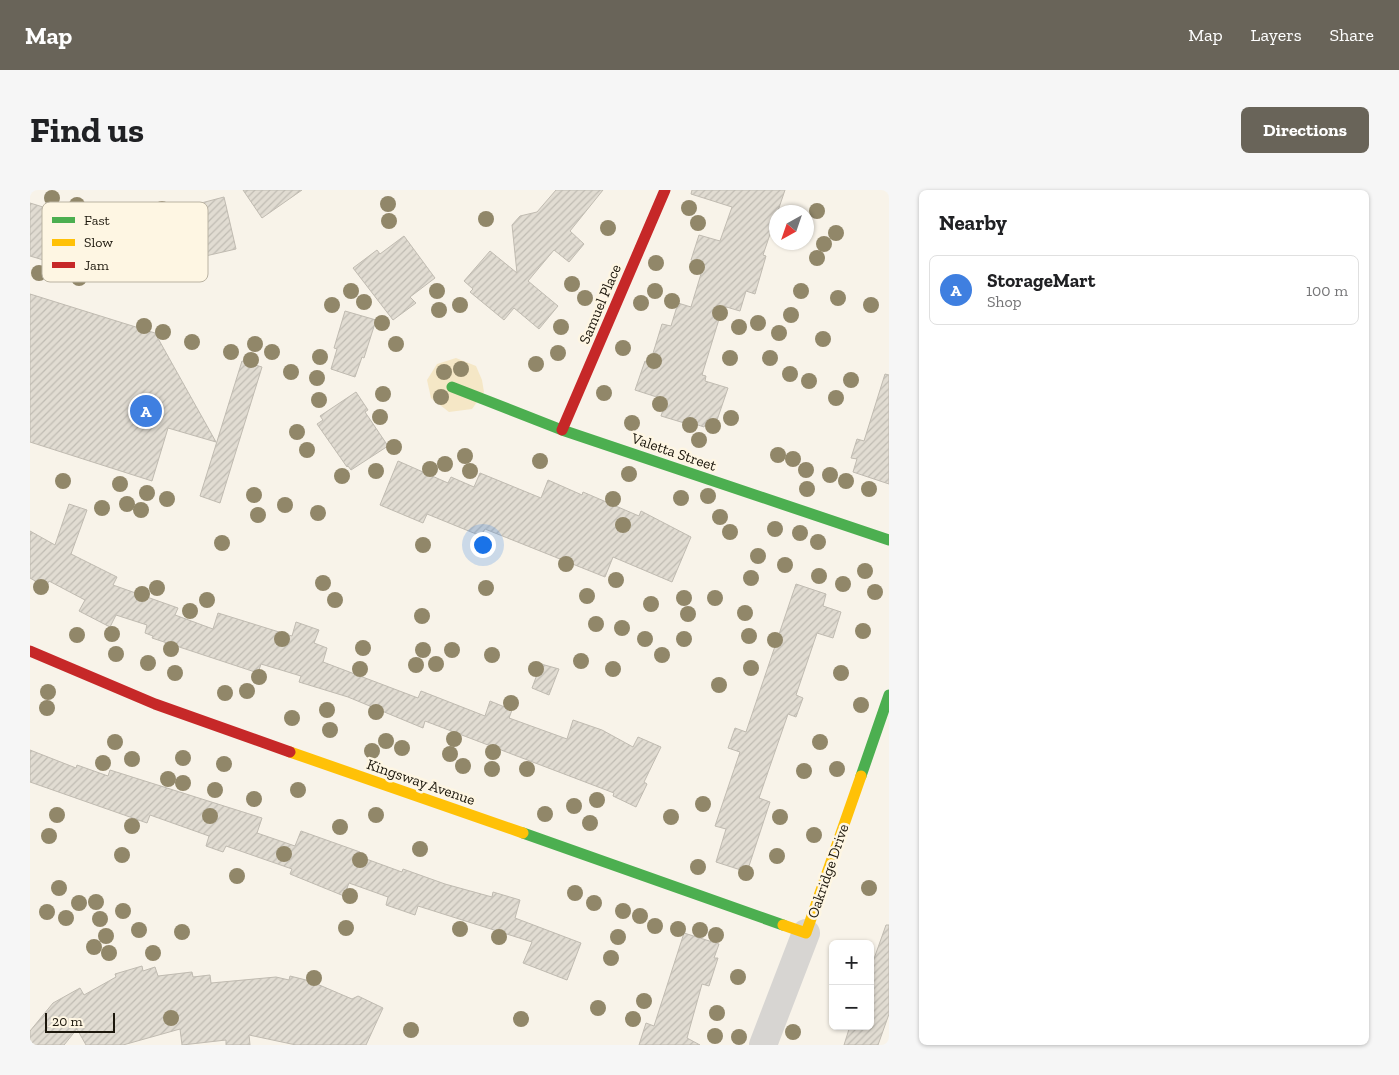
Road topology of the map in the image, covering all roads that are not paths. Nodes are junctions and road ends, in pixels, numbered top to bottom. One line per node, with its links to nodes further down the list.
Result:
1 (665, 190): 3 (street, Samuel Place)
2 (452, 387): 3 (street, Valetta Street)
3 (562, 430): 4 (street, Valetta Street)
4 (889, 540)
5 (30, 651): 7 (street, Kingsway Avenue)
6 (889, 695): 7 (street, Oakridge Drive)
7 (806, 933): 8 (street, Oakridge Drive)
8 (763, 1045)

